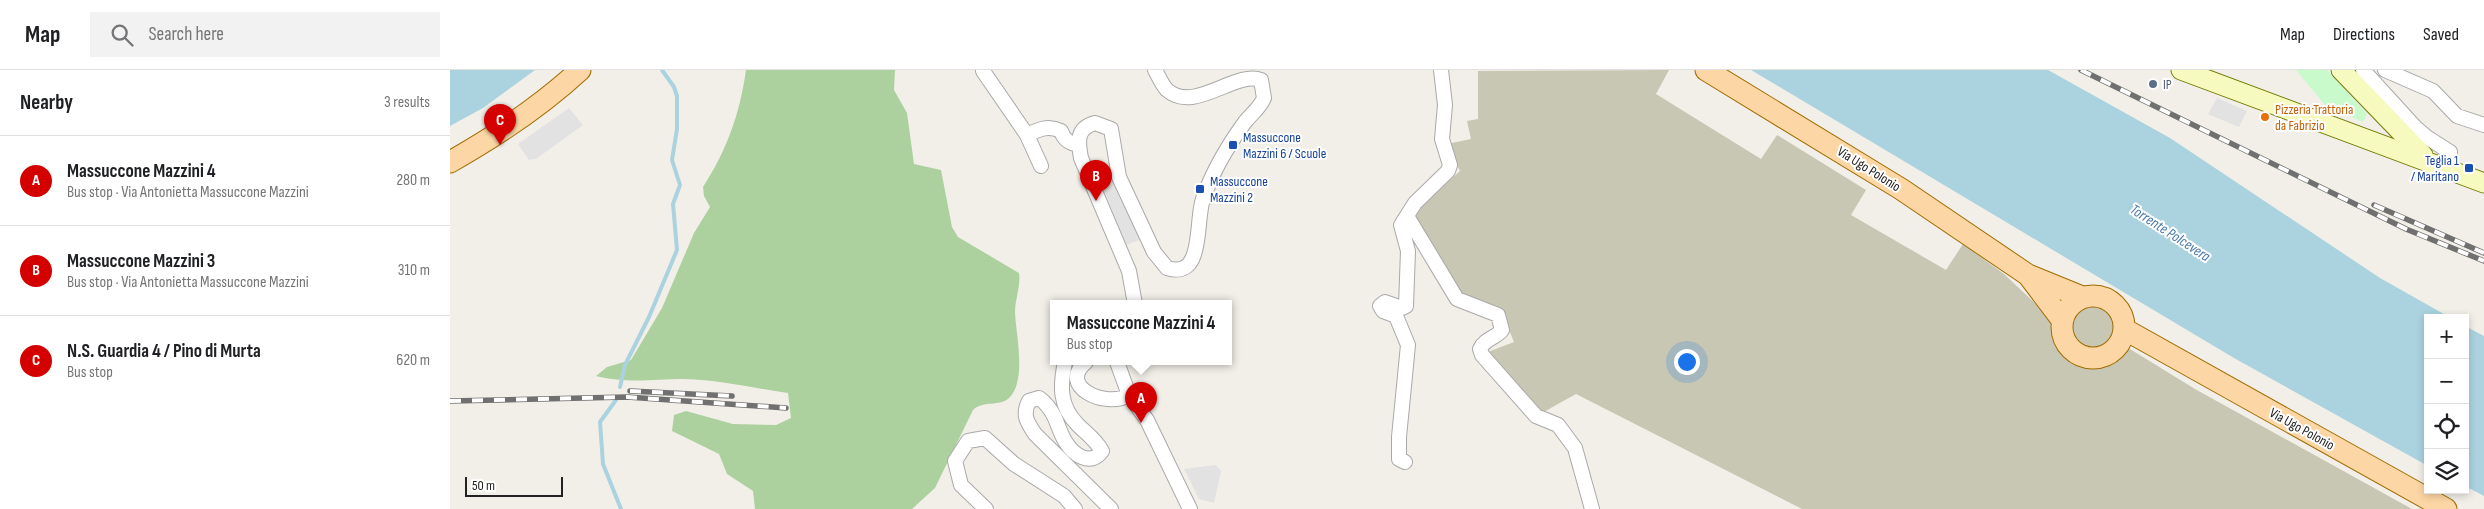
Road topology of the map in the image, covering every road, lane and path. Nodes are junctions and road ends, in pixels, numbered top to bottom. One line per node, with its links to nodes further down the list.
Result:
1 (580, 70): 16 (main road)
2 (1155, 70): 14 (street)
3 (1441, 70): 20 (street)
4 (1706, 70): 21 (main road, Via Ugo Polonio)
5 (2182, 70): 13 (main road)
6 (2341, 70): 10 (main road)
7 (2363, 70): 18 (street)
8 (2385, 70): 11 (street)
9 (983, 71): 12 (street)
10 (2379, 108): 13 (main road); 15 (main road)
11 (2484, 125)
12 (1027, 135): 14 (street); 17 (street)
13 (2376, 142): 15 (main road)
14 (1079, 145): 23 (street)
15 (2430, 161): 18 (main road)
16 (450, 162)
17 (1041, 166)
18 (2449, 169): 19 (main road)
19 (2484, 183)
20 (1407, 216): 30 (street); 35 (street)
21 (2028, 275): 22 (main road, Via Ugo Polonio); 24 (main road, Via Ugo Polonio)
22 (2082, 297): 24 (main road); 25 (main road, Via Ugo Polonio)
23 (1134, 300)
24 (2062, 320): 25 (main road, Via Ugo Polonio)
25 (2120, 338): 36 (main road, Via Ugo Polonio)
26 (1064, 365): 33 (street)
27 (1084, 365): 29 (street)
28 (1118, 365): 29 (street)
29 (1129, 396): 34 (street)
30 (1405, 462)
31 (986, 509): 32 (street)
32 (1075, 509)
33 (1111, 509)
34 (1190, 509)
35 (1592, 509)
36 (2446, 509)

